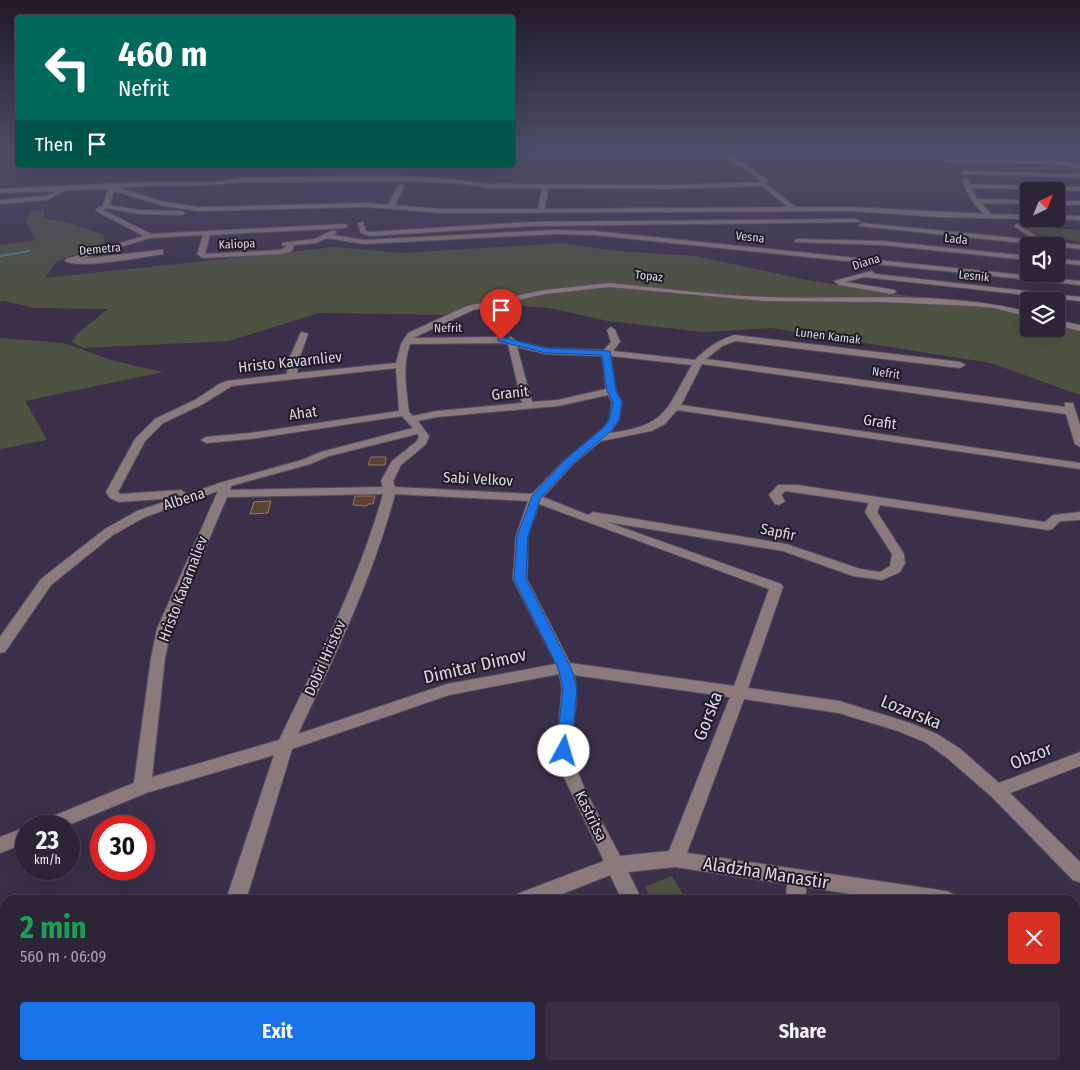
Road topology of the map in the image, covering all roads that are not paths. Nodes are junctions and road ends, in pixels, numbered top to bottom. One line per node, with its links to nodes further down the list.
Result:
1 (106, 202): 9 (street)
2 (159, 202): 13 (street)
3 (394, 202): 11 (street)
4 (542, 202): 16 (street)
5 (785, 202): 12 (street)
6 (977, 202): 17 (street)
7 (1065, 203): 8 (street)
8 (1080, 203)
9 (105, 206): 13 (street); 27 (street)
10 (376, 206): 11 (street); 13 (street); 20 (street)
11 (389, 207): 16 (street)
12 (793, 208): 14 (street); 15 (street)
13 (218, 209)
14 (842, 209): 17 (street); 23 (street)
15 (640, 210): 16 (street); 22 (street)
16 (541, 211)
17 (989, 216): 18 (street)
18 (1020, 217)
19 (1065, 217): 21 (street)
20 (365, 218): 22 (street); 24 (street)
21 (1080, 218)
22 (642, 223): 23 (street); 30 (street)
23 (860, 223): 32 (street); 33 (street)
24 (345, 226): 26 (street); 28 (street)
25 (1017, 226): 29 (street)
26 (207, 233): 27 (street); 28 (street, Kaliopa)
27 (150, 236): 37 (street, Demetra)
28 (327, 236): 30 (street, Vesna)
29 (1034, 237)
30 (649, 238): 41 (street, Vesna)
31 (797, 241): 33 (street, Lada)
32 (1020, 241)
33 (882, 243): 36 (street); 39 (street, Lada)
34 (1065, 246): 35 (street)
35 (1080, 247)
36 (888, 250)
37 (160, 252)
38 (894, 256): 41 (street)
39 (1020, 257)
40 (1065, 262): 42 (street)
41 (900, 263): 43 (street, Vesna); 44 (street, Diana)
42 (1080, 263)
43 (978, 272): 45 (street, Vesna); 46 (street)
44 (865, 275): 46 (street, Lesnik); 47 (street, Diana)
45 (1080, 283)
46 (979, 288): 48 (street, Lesnik); 49 (street)
47 (892, 292)
48 (1080, 299)
49 (994, 306): 50 (street, Topaz); 56 (street, Topaz)
50 (1020, 313)
51 (1065, 324): 52 (street)
52 (1080, 328)
53 (611, 330): 57 (street, Kastritsa)
54 (304, 334): 61 (street)
55 (511, 340): 56 (street, Nefrit); 57 (street, Nefrit); 63 (street)
56 (407, 341): 59 (street)
57 (607, 352): 58 (street, Nefrit); 62 (street, Kastritsa)
58 (698, 362): 60 (street, Lunen Kamak); 64 (street); 68 (street, Nefrit)
59 (400, 365): 61 (street, Hristo Kavarnliev); 65 (street)
60 (960, 365)
61 (292, 376): 70 (street, Hristo Kavarnliev)
62 (611, 391): 63 (street, Granit); 66 (street, Kastritsa)
63 (528, 406): 65 (street, Granit)
64 (672, 411): 66 (street); 69 (street, Grafit)
65 (411, 421): 67 (street, Ahat); 70 (street, Albena); 71 (street, Dobri Hristov)
66 (596, 438): 72 (street, Kastritsa)
67 (206, 440)
68 (1080, 444)
69 (1080, 466)
70 (225, 489): 71 (street, Sabi Velkov); 78 (street, Albena); 83 (street, Hristo Kavarnaliev)
71 (390, 490): 72 (street, Sabi Velkov); 81 (street, Dobri Hristov)
72 (535, 498): 75 (street, Sabi Velkov); 79 (street, Kastritsa)
73 (779, 501): 74 (street)
74 (876, 502): 75 (street, Sapfir); 76 (street)
75 (573, 514): 77 (street, Sabi Velkov)
76 (1080, 516)
77 (776, 586): 80 (street, Gorska)
78 (0, 648)
79 (565, 668): 80 (street, Dimitar Dimov); 81 (street, Dimitar Dimov); 89 (street, Kastritsa)
80 (739, 692): 84 (street, Lozarska); 88 (street, Gorska)
81 (285, 745): 83 (street, Dimitar Dimov); 92 (street, Dobri Hristov)
82 (1080, 759): 84 (street, Obzor)
83 (142, 788): 85 (street, Dimitar Dimov)
84 (997, 791): 90 (street, Lozarska)
85 (74, 815)
86 (15, 839): 87 (street)
87 (0, 845)
88 (675, 859): 89 (street, Aladzha Manastir); 91 (street, Aladzha Manastir)
89 (615, 865): 93 (street, Aladzha Manastir); 94 (street, Kastritsa)
90 (1080, 874)
91 (797, 877): 95 (street); 96 (street, Aladzha Manastir)
92 (238, 895)
93 (537, 895)
94 (630, 895)
95 (796, 895)
96 (914, 895)

